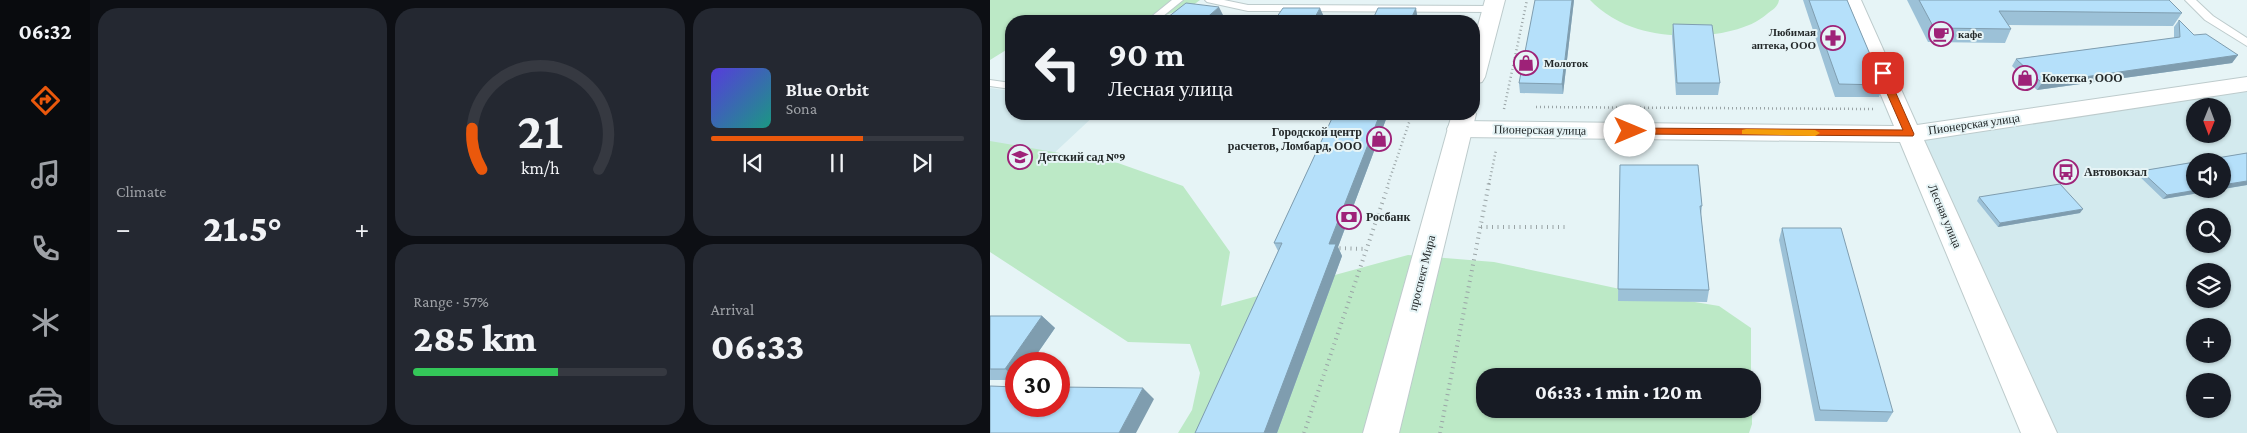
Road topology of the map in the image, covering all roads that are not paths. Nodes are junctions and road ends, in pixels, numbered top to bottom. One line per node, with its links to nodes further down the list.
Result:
1 (1178, 0): 6 (lane)
2 (1210, 0): 5 (lane)
3 (1851, 0): 14 (street, Лесная улица)
4 (2190, 0): 7 (lane)
5 (1494, 5): 8 (street)
6 (1159, 15)
7 (2247, 43)
8 (1480, 55)
9 (990, 83): 11 (lane)
10 (2247, 84): 14 (street, Пионерская улица)
11 (1005, 85)
12 (1480, 118): 14 (street, Пионерская улица)
13 (1462, 121): 15 (street, проспект Мира)
14 (1904, 121): 16 (street, Лесная улица)
15 (1381, 433)
16 (2038, 433)

